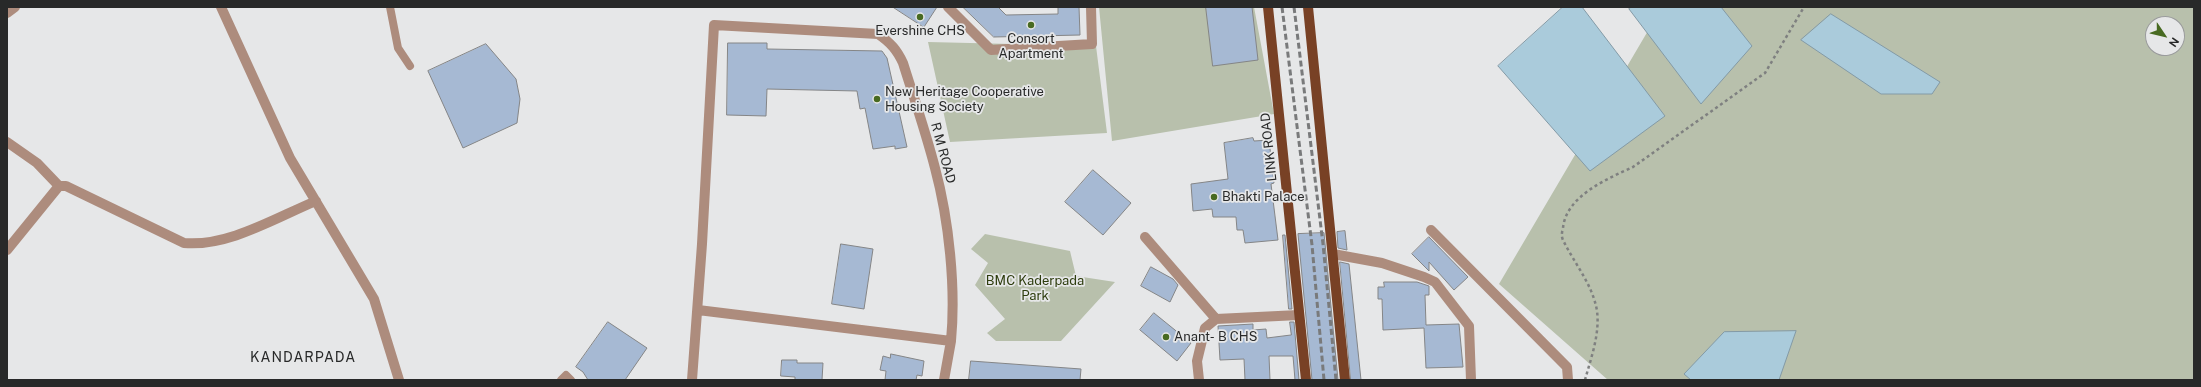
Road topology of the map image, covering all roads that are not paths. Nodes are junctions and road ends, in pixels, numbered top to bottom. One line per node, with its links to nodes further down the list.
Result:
1 (15, 7): 8 (street)
2 (221, 7): 12 (street)
3 (390, 7): 9 (lane)
4 (948, 7): 5 (street)
5 (1091, 7)
6 (1268, 7): 18 (main road, LINK ROAD)
7 (1308, 7): 16 (main road)
8 (7, 13)
9 (410, 66)
10 (7, 142): 11 (street)
11 (59, 186): 12 (street); 15 (street)
12 (316, 201): 21 (street)
13 (1431, 230): 30 (street)
14 (1145, 237): 19 (street)
15 (7, 250)
16 (1333, 254): 28 (main road); 29 (street)
17 (698, 310): 20 (street); 20 (street, R M ROAD); 24 (street, R M ROAD)
18 (1299, 315): 19 (street); 27 (main road, LINK ROAD)
19 (1216, 319): 26 (street)
20 (951, 341): 25 (street)
21 (399, 380)
22 (561, 380): 23 (lane)
23 (571, 380)
24 (692, 380)
25 (944, 380)
26 (1199, 380)
27 (1306, 380)
28 (1345, 380)
29 (1471, 380)
30 (1568, 380)

